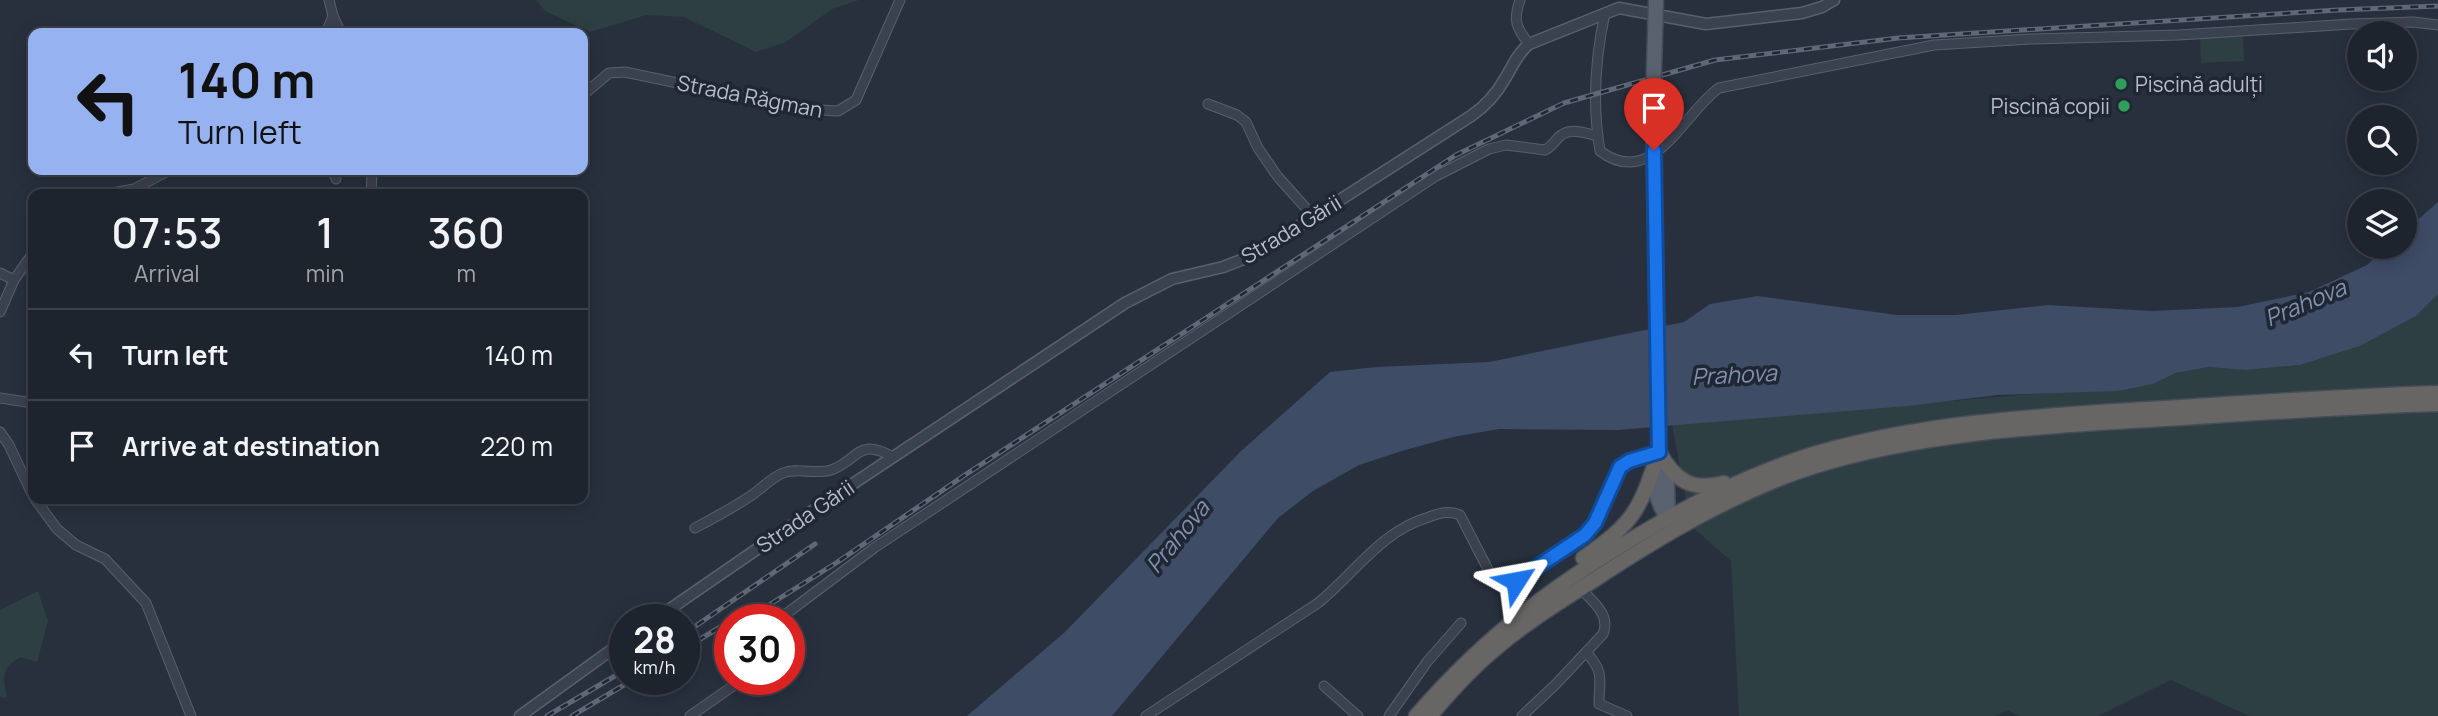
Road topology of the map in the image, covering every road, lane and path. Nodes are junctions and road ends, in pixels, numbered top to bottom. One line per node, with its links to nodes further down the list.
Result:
1 (329, 0): 8 (street)
2 (900, 0): 13 (street, Strada Răgman)
3 (1520, 0): 12 (street)
4 (1656, 0): 28 (main road, bridge)
5 (1834, 0): 6 (street)
6 (1620, 4): 7 (street)
7 (1605, 13): 12 (street); 15 (street)
8 (333, 16): 10 (street); 11 (street)
9 (2438, 25): 15 (street)
10 (328, 28)
11 (339, 28)
12 (1529, 44): 18 (street, Strada Gării)
13 (588, 91)
14 (1208, 104): 18 (street)
15 (1598, 136): 37 (street)
16 (161, 175): 17 (street)
17 (134, 189)
18 (1314, 216): 29 (street, Strada Gării)
19 (28, 260): 21 (street)
20 (0, 273): 21 (street)
21 (14, 281): 22 (street)
22 (0, 312)
23 (2438, 393): 30 (highway)
24 (0, 398): 25 (street)
25 (28, 401)
26 (2438, 404): 33 (highway)
27 (0, 432): 31 (street)
28 (1659, 452): 30 (highway); 33 (main road); 39 (highway); 47 (street)
29 (893, 457): 34 (street); 36 (street, Strada Gării)
30 (1762, 472): 33 (highway)
31 (28, 485)
32 (38, 504): 44 (street)
33 (1671, 525): 35 (highway); 39 (highway)
34 (695, 528)
35 (1581, 589): 41 (street); 51 (highway)
36 (677, 604)
37 (799, 604)
38 (1461, 623): 49 (street)
39 (1508, 624): 50 (highway)
40 (609, 652): 45 (street)
41 (1587, 653): 52 (street); 53 (street)
42 (1324, 686): 48 (street)
43 (720, 695): 46 (street)
44 (191, 716)
45 (520, 716)
46 (690, 716)
47 (1146, 716)
48 (1358, 716)
49 (1389, 716)
50 (1416, 716)
51 (1430, 716)
52 (1522, 716)
53 (1626, 716)

